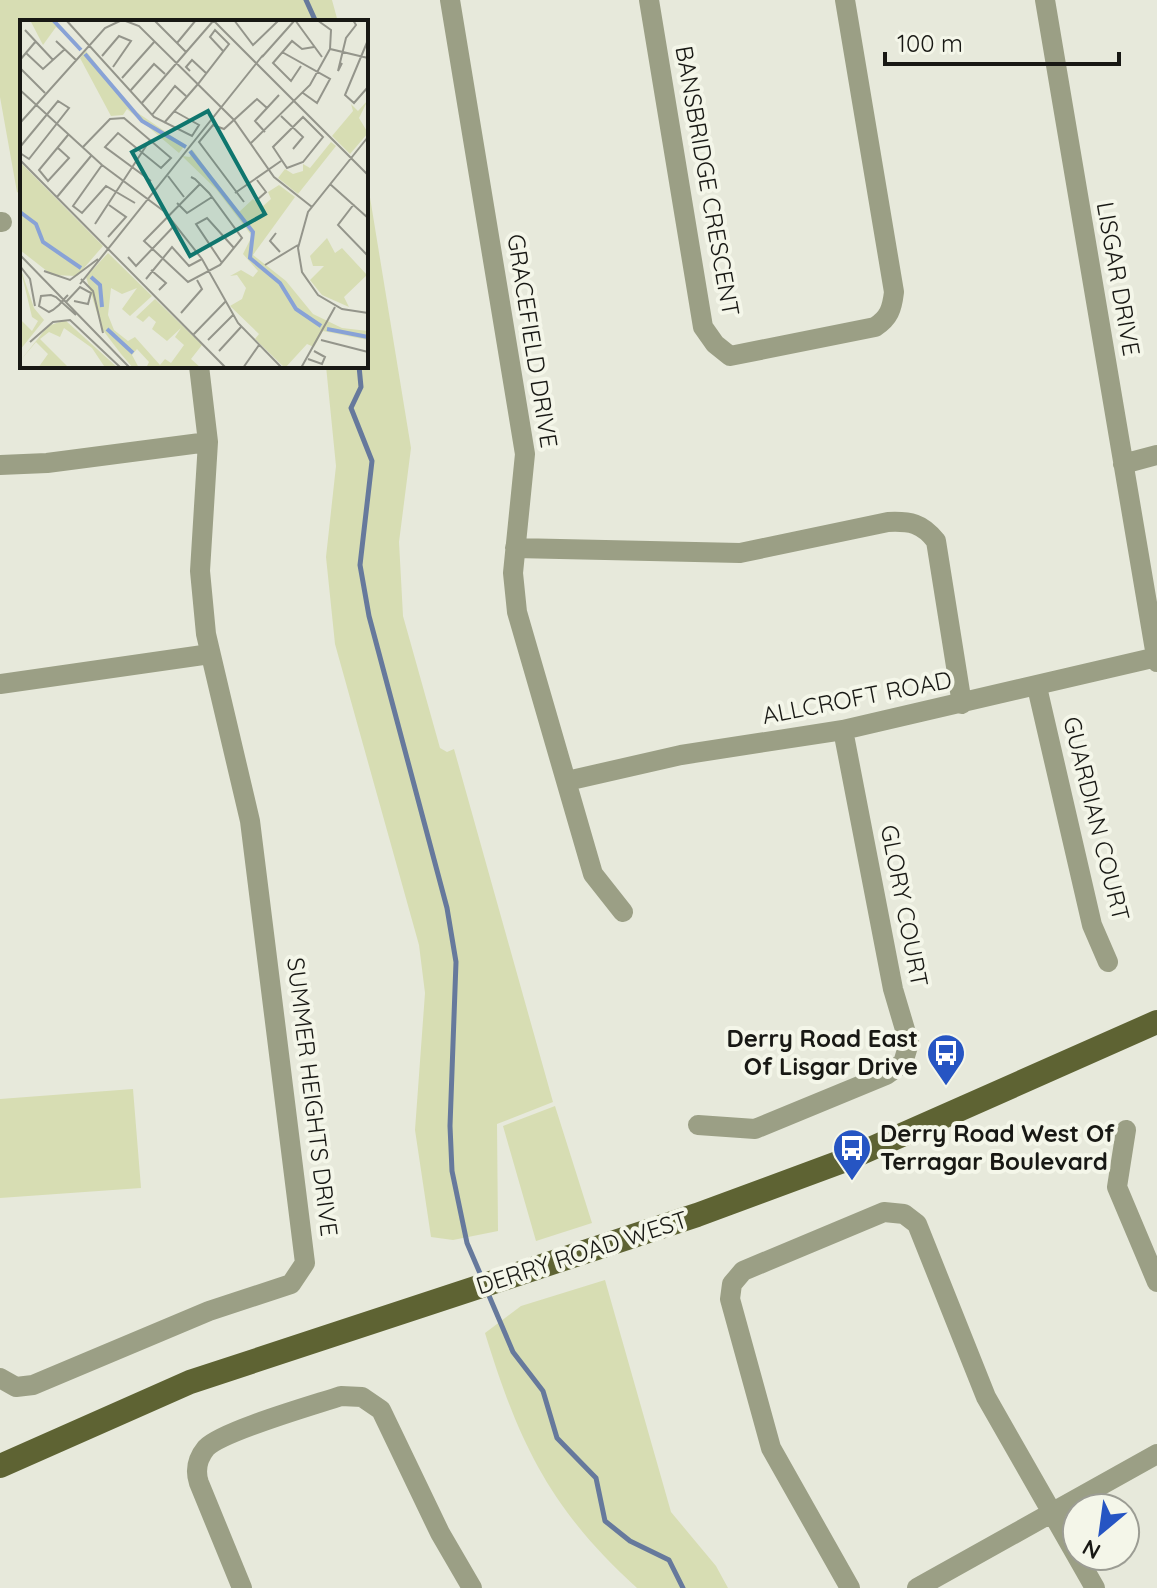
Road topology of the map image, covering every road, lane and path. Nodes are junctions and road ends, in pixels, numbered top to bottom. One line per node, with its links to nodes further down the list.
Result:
1 (450, 0): 10 (street, GRACEFIELD DRIVE)
2 (649, 0): 3 (street, BANSBRIDGE CRESCENT)
3 (845, 0)
4 (1045, 0): 8 (street, LISGAR DRIVE)
5 (199, 368): 6 (street, SUMMER HEIGHTS DRIVE)
6 (208, 442): 9 (street); 11 (street, SUMMER HEIGHTS DRIVE)
7 (1157, 455): 8 (street)
8 (1123, 464): 12 (street, LISGAR DRIVE)
9 (0, 465)
10 (515, 548): 15 (street); 17 (street, GRACEFIELD DRIVE)
11 (210, 654): 13 (street); 24 (street, SUMMER HEIGHTS DRIVE)
12 (1157, 659): 14 (street, ALLCROFT ROAD)
13 (0, 684)
14 (1037, 687): 15 (street, ALLCROFT ROAD); 19 (street, GUARDIAN COURT)
15 (962, 704): 16 (street, ALLCROFT ROAD)
16 (843, 730): 17 (street, ALLCROFT ROAD); 21 (street, GLORY COURT)
17 (567, 781): 18 (street, GRACEFIELD DRIVE)
18 (623, 912)
19 (1108, 962)
20 (1157, 1022): 26 (main road, DERRY ROAD WEST)
21 (698, 1125)
22 (1126, 1130): 23 (street)
23 (1157, 1282)
24 (0, 1378)
25 (1157, 1454): 27 (street)
26 (0, 1466)
27 (1050, 1515): 30 (street); 31 (street); 32 (street)
28 (242, 1588): 29 (street)
29 (472, 1588)
30 (850, 1588)
31 (917, 1588)
32 (1095, 1588)

